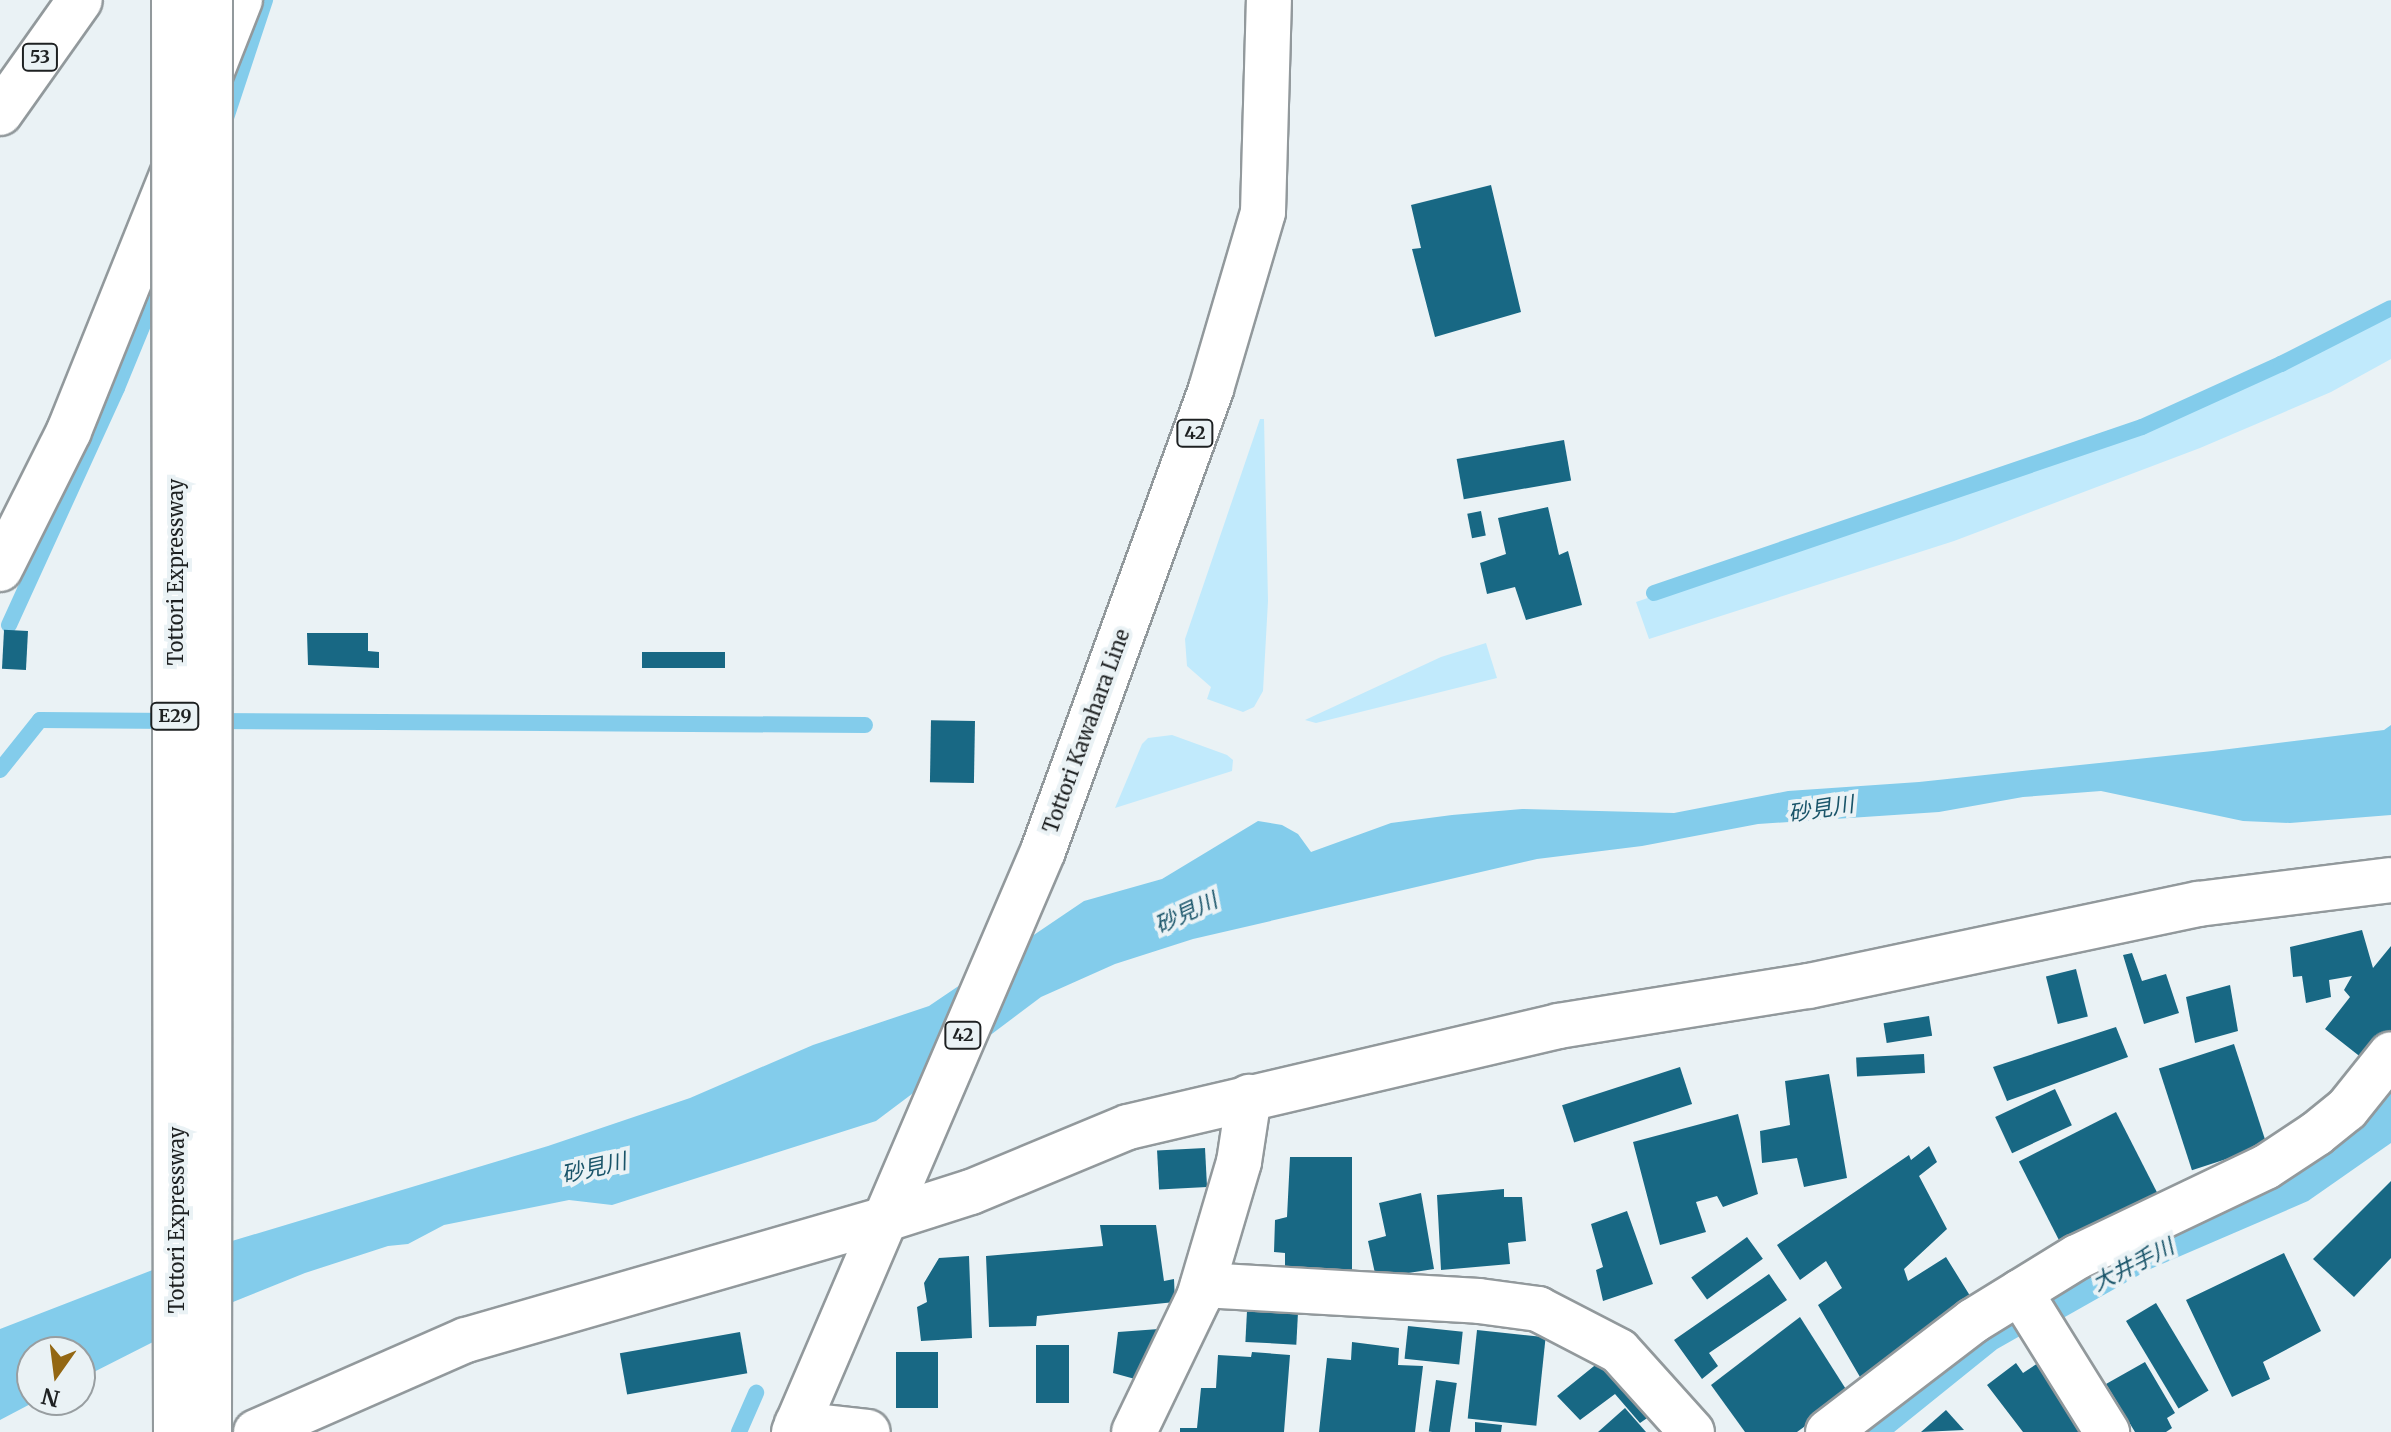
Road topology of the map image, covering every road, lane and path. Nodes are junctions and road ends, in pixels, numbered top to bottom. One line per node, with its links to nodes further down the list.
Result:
1 (80, 0): 6 (main road, 53)
2 (174, 0): 15 (main road, Tottori Expressway / E29, bridge)
3 (210, 0): 16 (main road, Tottori Expressway / E29, bridge)
4 (240, 0): 7 (main road)
5 (1269, 0): 11 (main road, Tottori Kawahara Line / 42)
6 (0, 113)
7 (0, 569)
8 (2391, 880): 10 (main road)
9 (2391, 1054): 13 (main road)
10 (1249, 1097): 11 (main road); 12 (main road)
11 (883, 1220): 14 (main road, Tottori Kawahara Line / 42); 17 (main road)
12 (1203, 1285): 19 (main road); 20 (main road)
13 (2020, 1292): 21 (main road); 22 (main road)
14 (796, 1428): 18 (main road)
15 (176, 1432)
16 (209, 1432)
17 (256, 1432)
18 (868, 1432)
19 (1134, 1432)
20 (1692, 1432)
21 (1828, 1432)
22 (2107, 1432)

